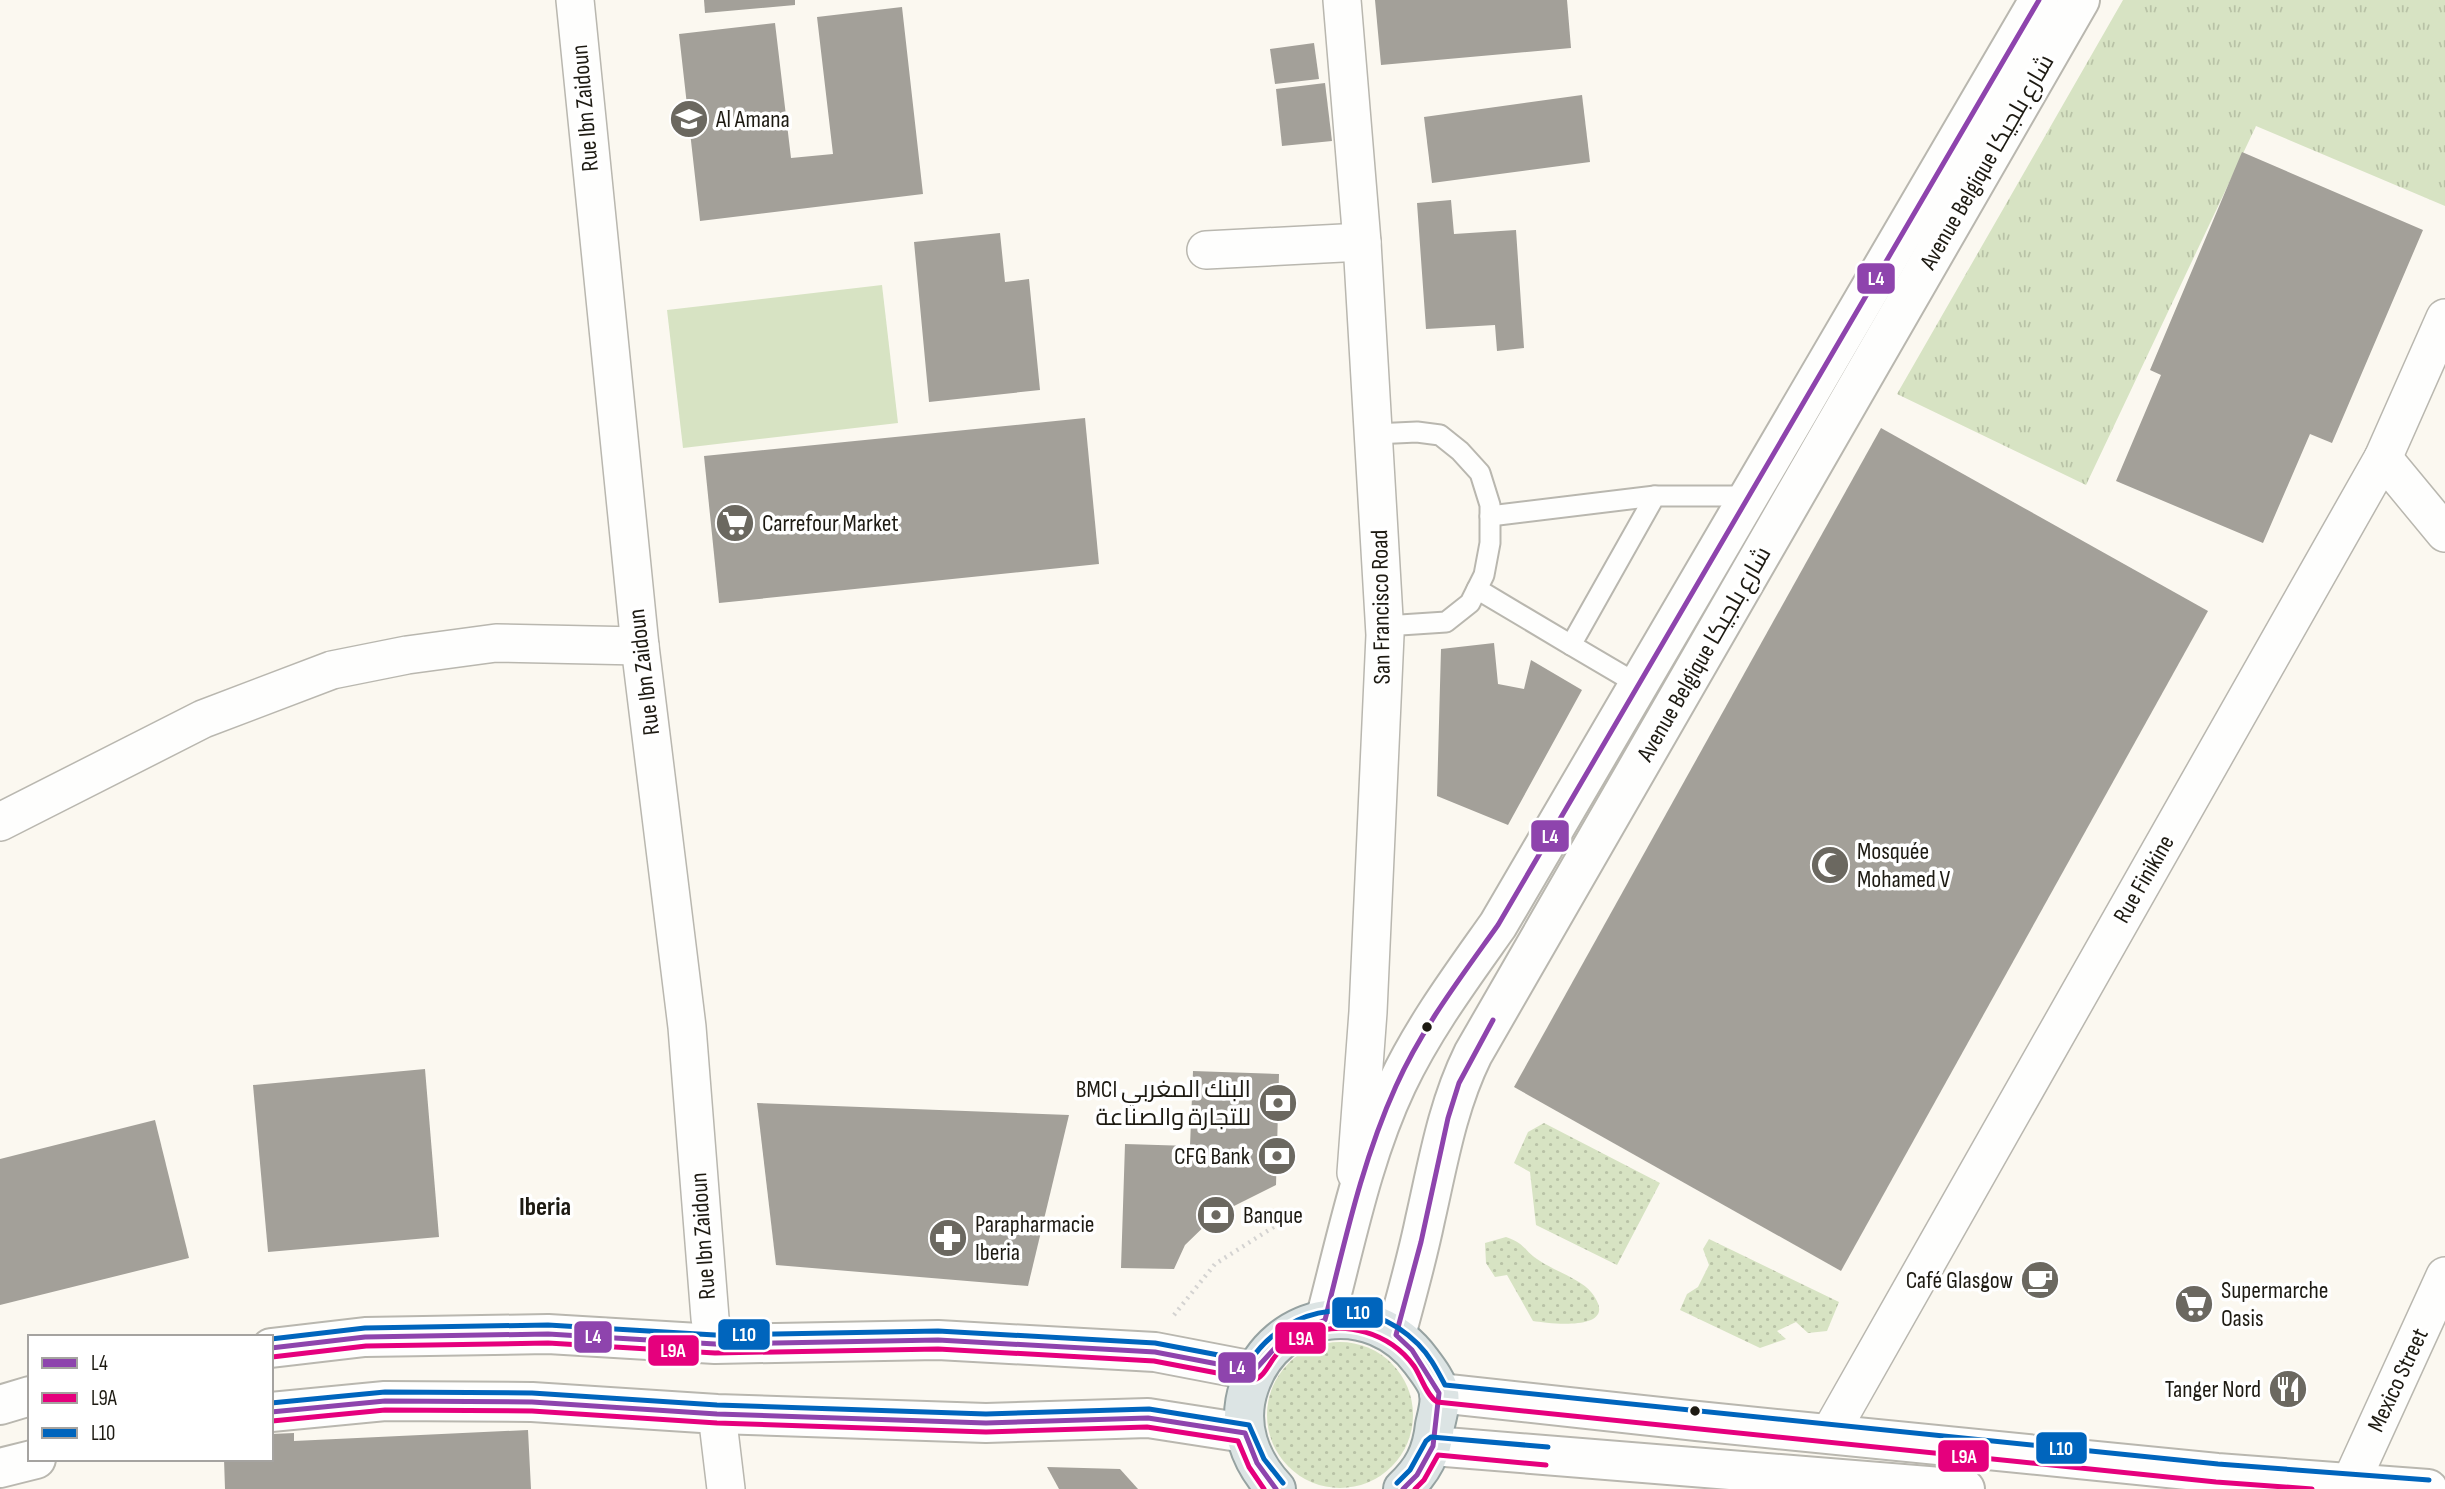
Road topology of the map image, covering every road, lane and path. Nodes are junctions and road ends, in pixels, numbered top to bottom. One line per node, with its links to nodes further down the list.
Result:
1 (575, 0): 17 (street, Rue Ibn Zaidoun)
2 (1342, 0): 5 (street, San Francisco Road)
3 (2039, 0): 11 (main road, Avenue Belgique شارع بلجيكا)
4 (2080, 0): 25 (main road, Avenue Belgique شارع بلجيكا)
5 (1362, 242): 6 (street); 8 (street, San Francisco Road)
6 (1206, 250)
7 (2445, 318): 9 (street, Rue Finikine)
8 (1374, 433): 12 (lane); 15 (street, San Francisco Road)
9 (2383, 458): 13 (street); 35 (street, Rue Finikine)
10 (1655, 496): 11 (lane); 12 (lane); 16 (lane)
11 (1751, 496): 18 (main road, Avenue Belgique شارع بلجيكا)
12 (1490, 516): 14 (lane)
13 (2445, 533)
14 (1477, 589): 15 (lane); 16 (lane)
15 (1385, 626): 20 (street, San Francisco Road)
16 (1571, 645): 18 (lane)
17 (640, 646): 19 (street); 26 (street, Rue Ibn Zaidoun)
18 (1639, 685): 20 (main road, Avenue Belgique شارع بلجيكا)
19 (0, 822)
20 (1353, 1214): 23 (main road, Avenue Belgique شارع بلجيكا)
21 (1280, 1223): 24 (path)
22 (2445, 1276): 39 (street, Mexico Street)
23 (1325, 1320): 25 (main road); 28 (main road)
24 (1168, 1322)
25 (1396, 1335): 29 (main road)
26 (715, 1344): 27 (main road); 28 (main road)
27 (273, 1348)
28 (1254, 1371): 34 (main road)
29 (1439, 1393): 35 (main road); 36 (main road)
30 (28, 1397): 31 (main road)
31 (0, 1405)
32 (273, 1412): 33 (main road)
33 (717, 1414): 34 (main road); 40 (street)
34 (1245, 1433): 41 (main road)
35 (1830, 1433): 39 (main road)
36 (1433, 1446): 42 (main road); 43 (main road)
37 (28, 1461): 38 (main road)
38 (0, 1468)
39 (2350, 1484): 44 (main road)
40 (726, 1489)
41 (1276, 1489)
42 (1402, 1489)
43 (1965, 1489)
44 (2428, 1489)

